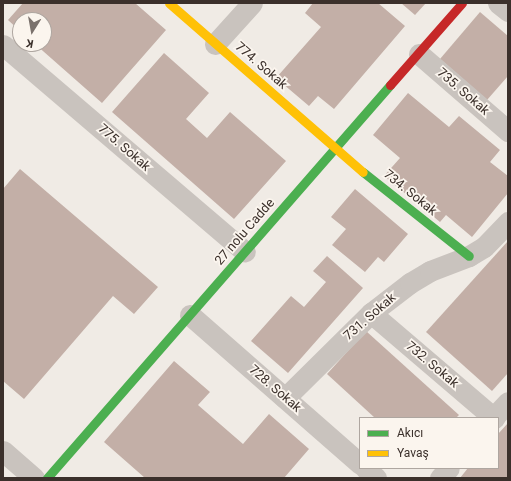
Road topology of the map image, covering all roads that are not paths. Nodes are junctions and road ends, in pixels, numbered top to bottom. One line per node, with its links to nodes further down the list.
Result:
1 (169, 3): 6 (street, 774. Sokak)
2 (252, 3): 6 (street)
3 (462, 3): 8 (street, 27 nolu Cadde)
4 (498, 3): 5 (street)
5 (508, 11)
6 (215, 44): 10 (street, 774. Sokak)
7 (3, 45): 12 (street, 775. Sokak)
8 (419, 54): 9 (street, 735. Sokak); 10 (street, 27 nolu Cadde)
9 (508, 131)
10 (336, 149): 12 (street, 27 nolu Cadde); 13 (street, 734. Sokak)
11 (508, 222): 13 (street, 731. Sokak)
12 (245, 252): 15 (street, 27 nolu Cadde)
13 (469, 256): 14 (street, 731. Sokak)
14 (371, 313): 16 (street, 731. Sokak); 18 (street, 732. Sokak)
15 (190, 315): 16 (street, 728. Sokak); 24 (street, 27 nolu Cadde)
16 (285, 398): 21 (street, 728. Sokak)
17 (508, 402): 19 (street)
18 (493, 417)
19 (495, 417)
20 (3, 451): 24 (street)
21 (359, 463)
22 (366, 469): 25 (street)
23 (448, 469): 26 (street)
24 (46, 477)
25 (376, 478)
26 (440, 478)

